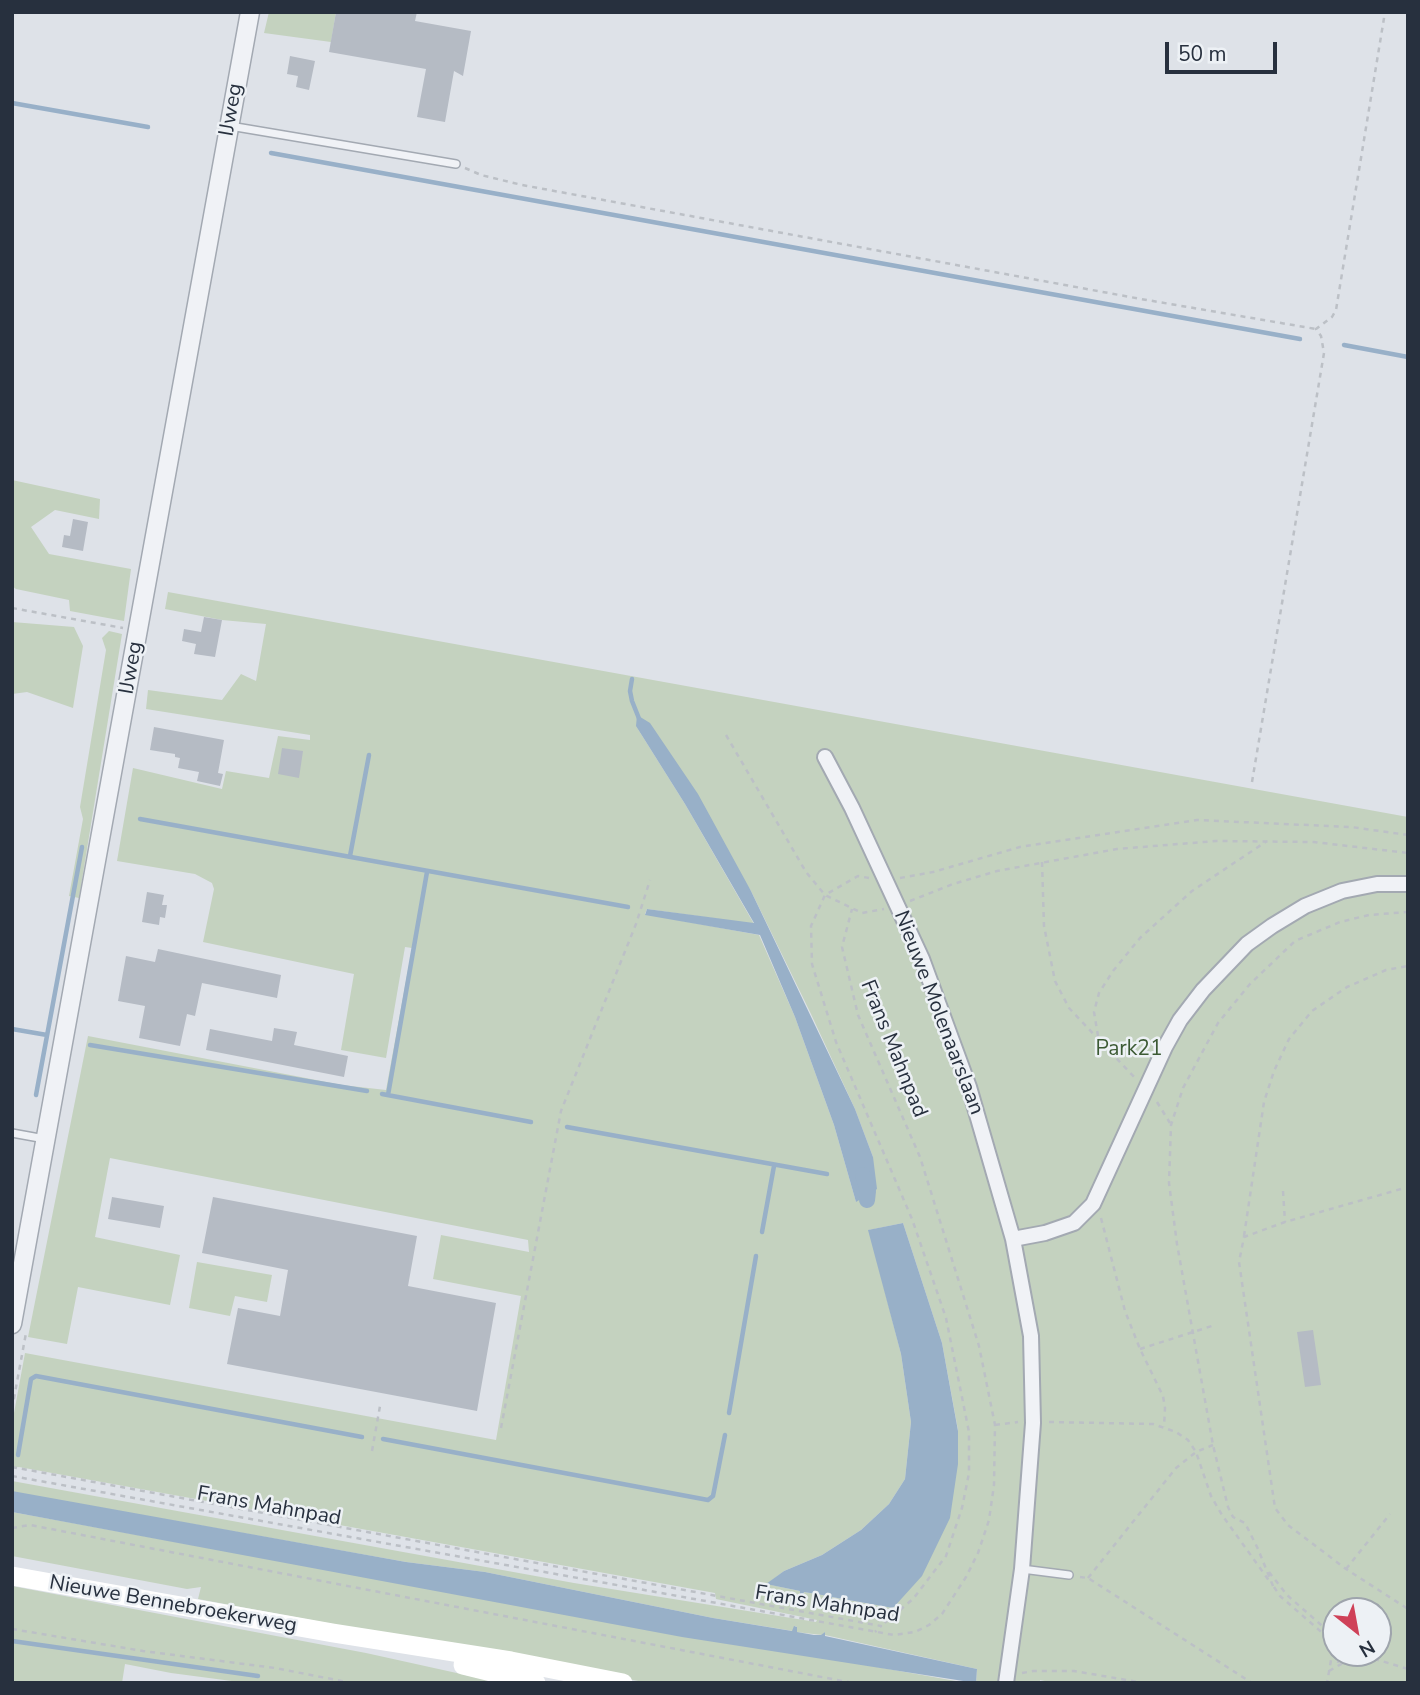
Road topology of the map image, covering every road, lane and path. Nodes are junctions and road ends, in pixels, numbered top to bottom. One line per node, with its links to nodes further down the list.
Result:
1 (250, 12): 3 (street, IJweg)
2 (1385, 12): 5 (path)
3 (229, 126): 4 (lane); 7 (street, IJweg)
4 (456, 164): 5 (path)
5 (1316, 329): 10 (path)
6 (12, 608): 7 (path)
7 (139, 631): 24 (street, IJweg)
8 (726, 735): 18 (path)
9 (825, 757): 16 (street, Nieuwe Molenaarslaan)
10 (1252, 782)
11 (1408, 835): 16 (path)
12 (1267, 841): 13 (path); 14 (path); 14 (path)
13 (1408, 853)
14 (1042, 862): 19 (path)
15 (650, 880): 40 (path)
16 (886, 880): 18 (path); 19 (street, Nieuwe Molenaarslaan)
17 (1408, 884): 27 (street)
18 (825, 895): 20 (path); 56 (path)
19 (898, 905): 20 (path); 30 (street, Nieuwe Molenaarslaan)
20 (852, 909): 38 (path, Frans Mahnpad)
21 (1408, 912): 34 (path)
22 (1408, 966): 29 (path)
23 (12, 1133): 24 (lane)
24 (46, 1139): 31 (street, IJweg)
25 (1401, 1189): 28 (path)
26 (1283, 1191): 28 (path)
27 (1093, 1204): 30 (street); 35 (path)
28 (1285, 1222): 29 (path)
29 (1244, 1237): 50 (path)
30 (1013, 1239): 37 (street, Nieuwe Molenaarslaan)
31 (18, 1261): 32 (street, IJweg)
32 (12, 1324)
33 (1216, 1325): 34 (path)
34 (1192, 1332): 35 (path); 41 (path)
35 (1140, 1349): 39 (path)
36 (380, 1406): 42 (path)
37 (1033, 1423): 38 (path); 39 (path); 48 (street, Nieuwe Molenaarslaan)
38 (995, 1425): 59 (path, Frans Mahnpad)
39 (1164, 1427): 43 (path)
40 (501, 1428)
41 (1213, 1445): 43 (path); 49 (path)
42 (372, 1451)
43 (1196, 1452): 53 (path); 54 (path)
44 (12, 1467): 56 (path)
45 (12, 1476): 59 (path, Frans Mahnpad)
46 (1390, 1514): 50 (path)
47 (12, 1528): 69 (path)
48 (1021, 1569): 51 (lane); 65 (street, Nieuwe Molenaarslaan)
49 (1267, 1569): 54 (path); 57 (path)
50 (1346, 1569): 55 (path)
51 (1069, 1575): 53 (path)
52 (13, 1576): 61 (main road, Nieuwe Bennebroekerweg)
53 (1088, 1577): 71 (path)
54 (1273, 1586): 60 (path)
55 (1408, 1609)
56 (881, 1626): 59 (path)
57 (1322, 1626)
58 (12, 1629): 66 (path)
59 (875, 1632)
60 (1322, 1632)
61 (333, 1633): 67 (main road, Nieuwe Bennebroekerweg); 68 (main road, Nieuwe Bennebroekerweg)
62 (1330, 1667): 64 (path)
63 (1334, 1667): 64 (path)
64 (1329, 1671): 72 (path)
65 (1007, 1680): 70 (path)
66 (352, 1683)
67 (536, 1683)
68 (623, 1683)
69 (853, 1683)
70 (1143, 1683)
71 (1252, 1683)
72 (1327, 1683)

